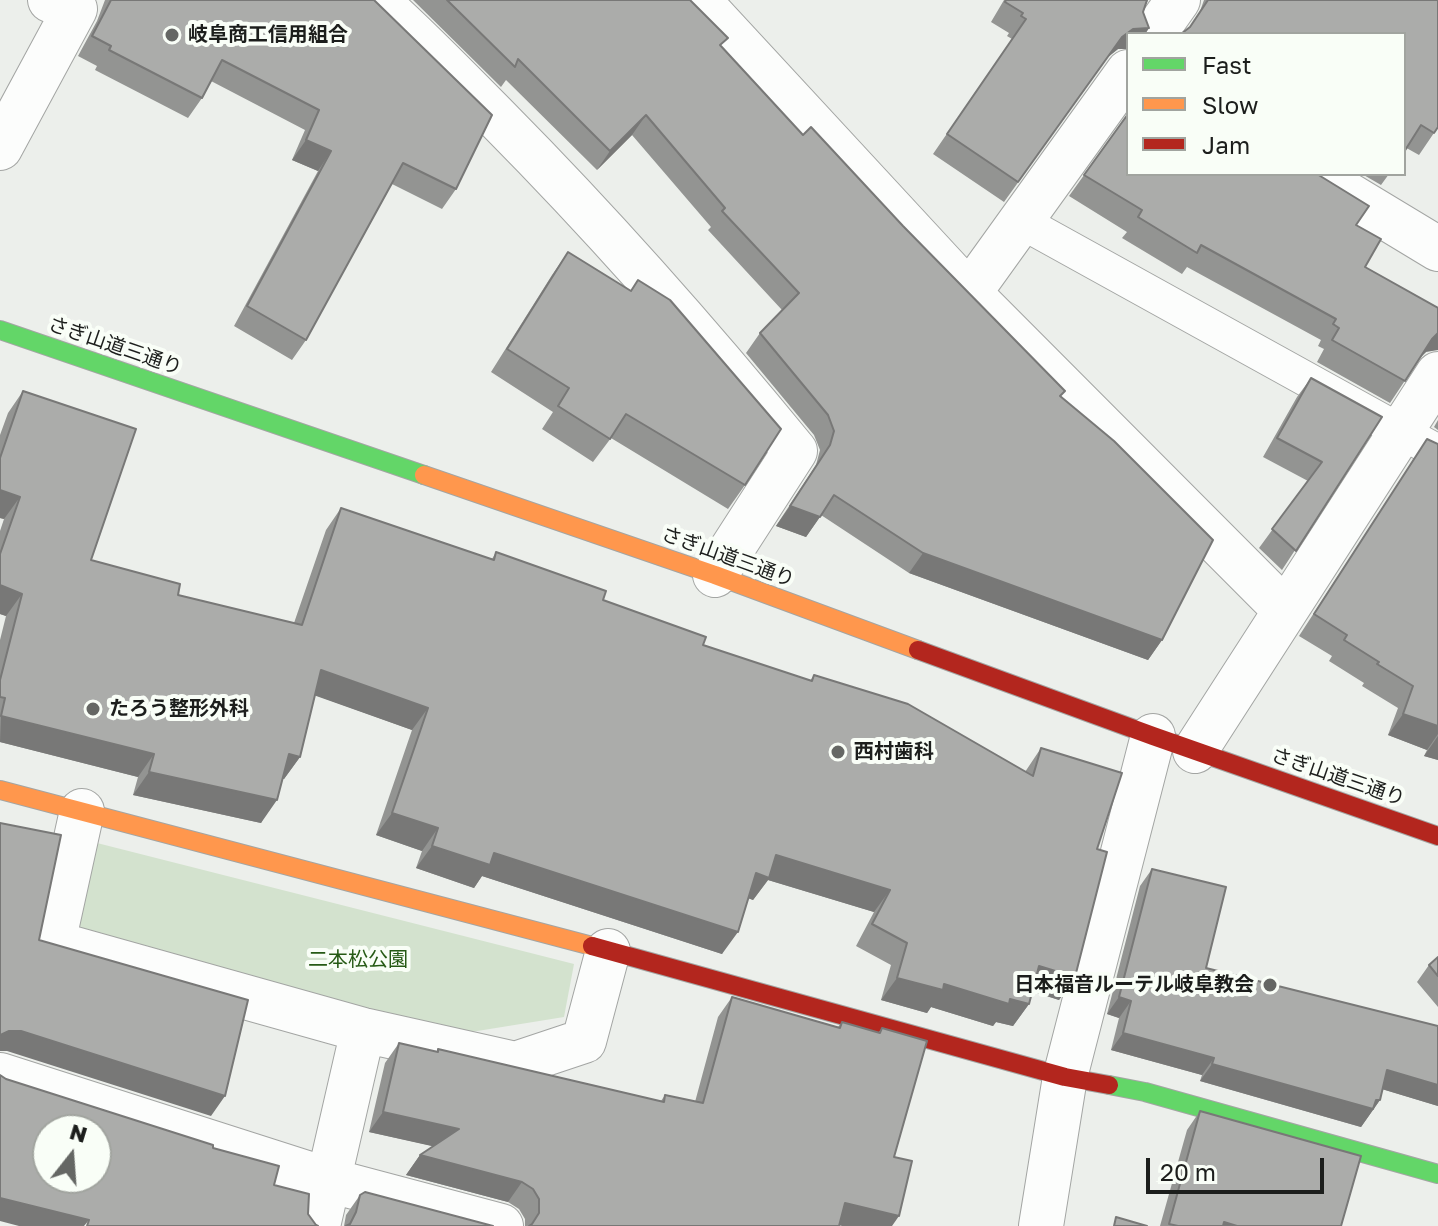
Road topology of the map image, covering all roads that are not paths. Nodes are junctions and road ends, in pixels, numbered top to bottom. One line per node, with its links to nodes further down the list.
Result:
1 (376, 0): 16 (street)
2 (698, 0): 11 (street)
3 (1178, 0): 5 (street)
4 (68, 3): 7 (street)
5 (1155, 32)
6 (1126, 75): 9 (street)
7 (0, 148)
8 (1317, 176): 10 (street)
9 (1022, 222): 11 (street); 14 (lane)
10 (1438, 249)
11 (969, 293): 17 (street)
12 (0, 330): 16 (street, さぎ山道三通り)
13 (1438, 374): 14 (street)
14 (1400, 431): 15 (lane); 17 (street)
15 (1438, 452)
16 (715, 575): 18 (street, さぎ山道三通り)
17 (1285, 610): 19 (street)
18 (1153, 736): 19 (street, さぎ山道三通り); 26 (street)
19 (1195, 751): 22 (street, さぎ山道三通り)
20 (0, 790): 21 (street)
21 (82, 811): 23 (street); 24 (street)
22 (1438, 836)
23 (608, 951): 24 (street); 26 (street)
24 (363, 1030): 28 (street)
25 (0, 1075): 28 (street)
26 (1065, 1077): 27 (street); 31 (street)
27 (1438, 1174)
28 (328, 1180): 29 (street); 30 (street)
29 (318, 1226)
30 (501, 1226)
31 (1041, 1226)

